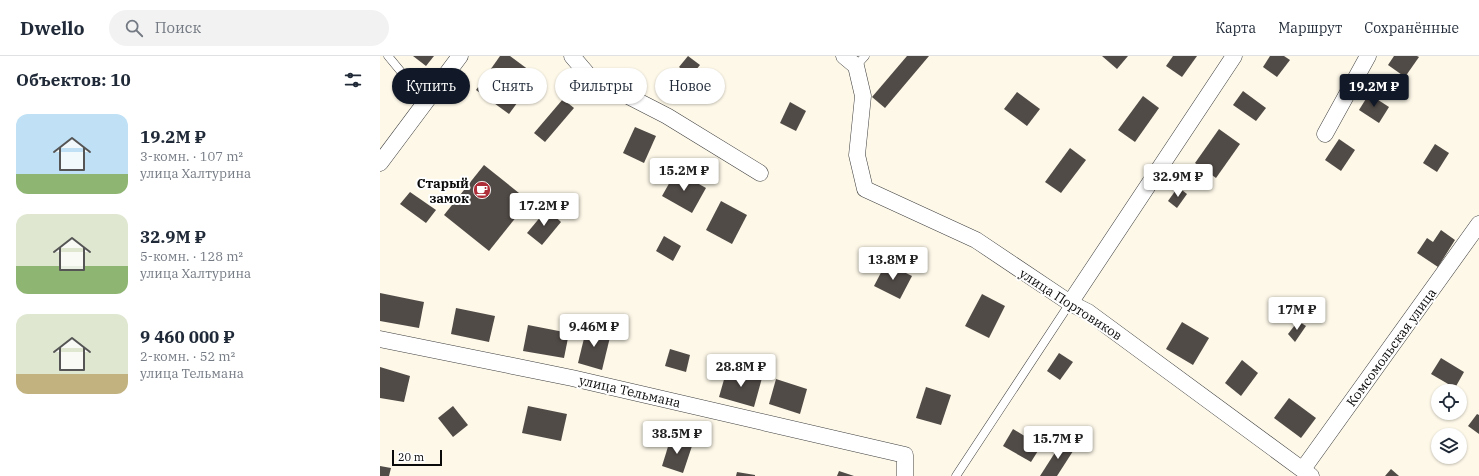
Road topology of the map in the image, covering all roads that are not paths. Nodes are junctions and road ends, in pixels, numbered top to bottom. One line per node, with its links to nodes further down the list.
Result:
1 (388, 56): 7 (lane)
2 (460, 56): 8 (street)
3 (572, 56): 12 (street)
4 (1234, 56): 14 (street)
5 (1368, 56): 10 (street)
6 (855, 59): 14 (street, улица Портовиков)
7 (398, 68)
8 (451, 68)
9 (424, 104): 11 (street)
10 (1325, 134)
11 (380, 163)
12 (760, 174)
13 (1479, 224): 16 (street, Комсомольская улица)
14 (1070, 304): 16 (street, улица Портовиков); 18 (lane)
15 (380, 339): 17 (street, улица Тельмана)
16 (1307, 473)
17 (905, 476)
18 (956, 476)

